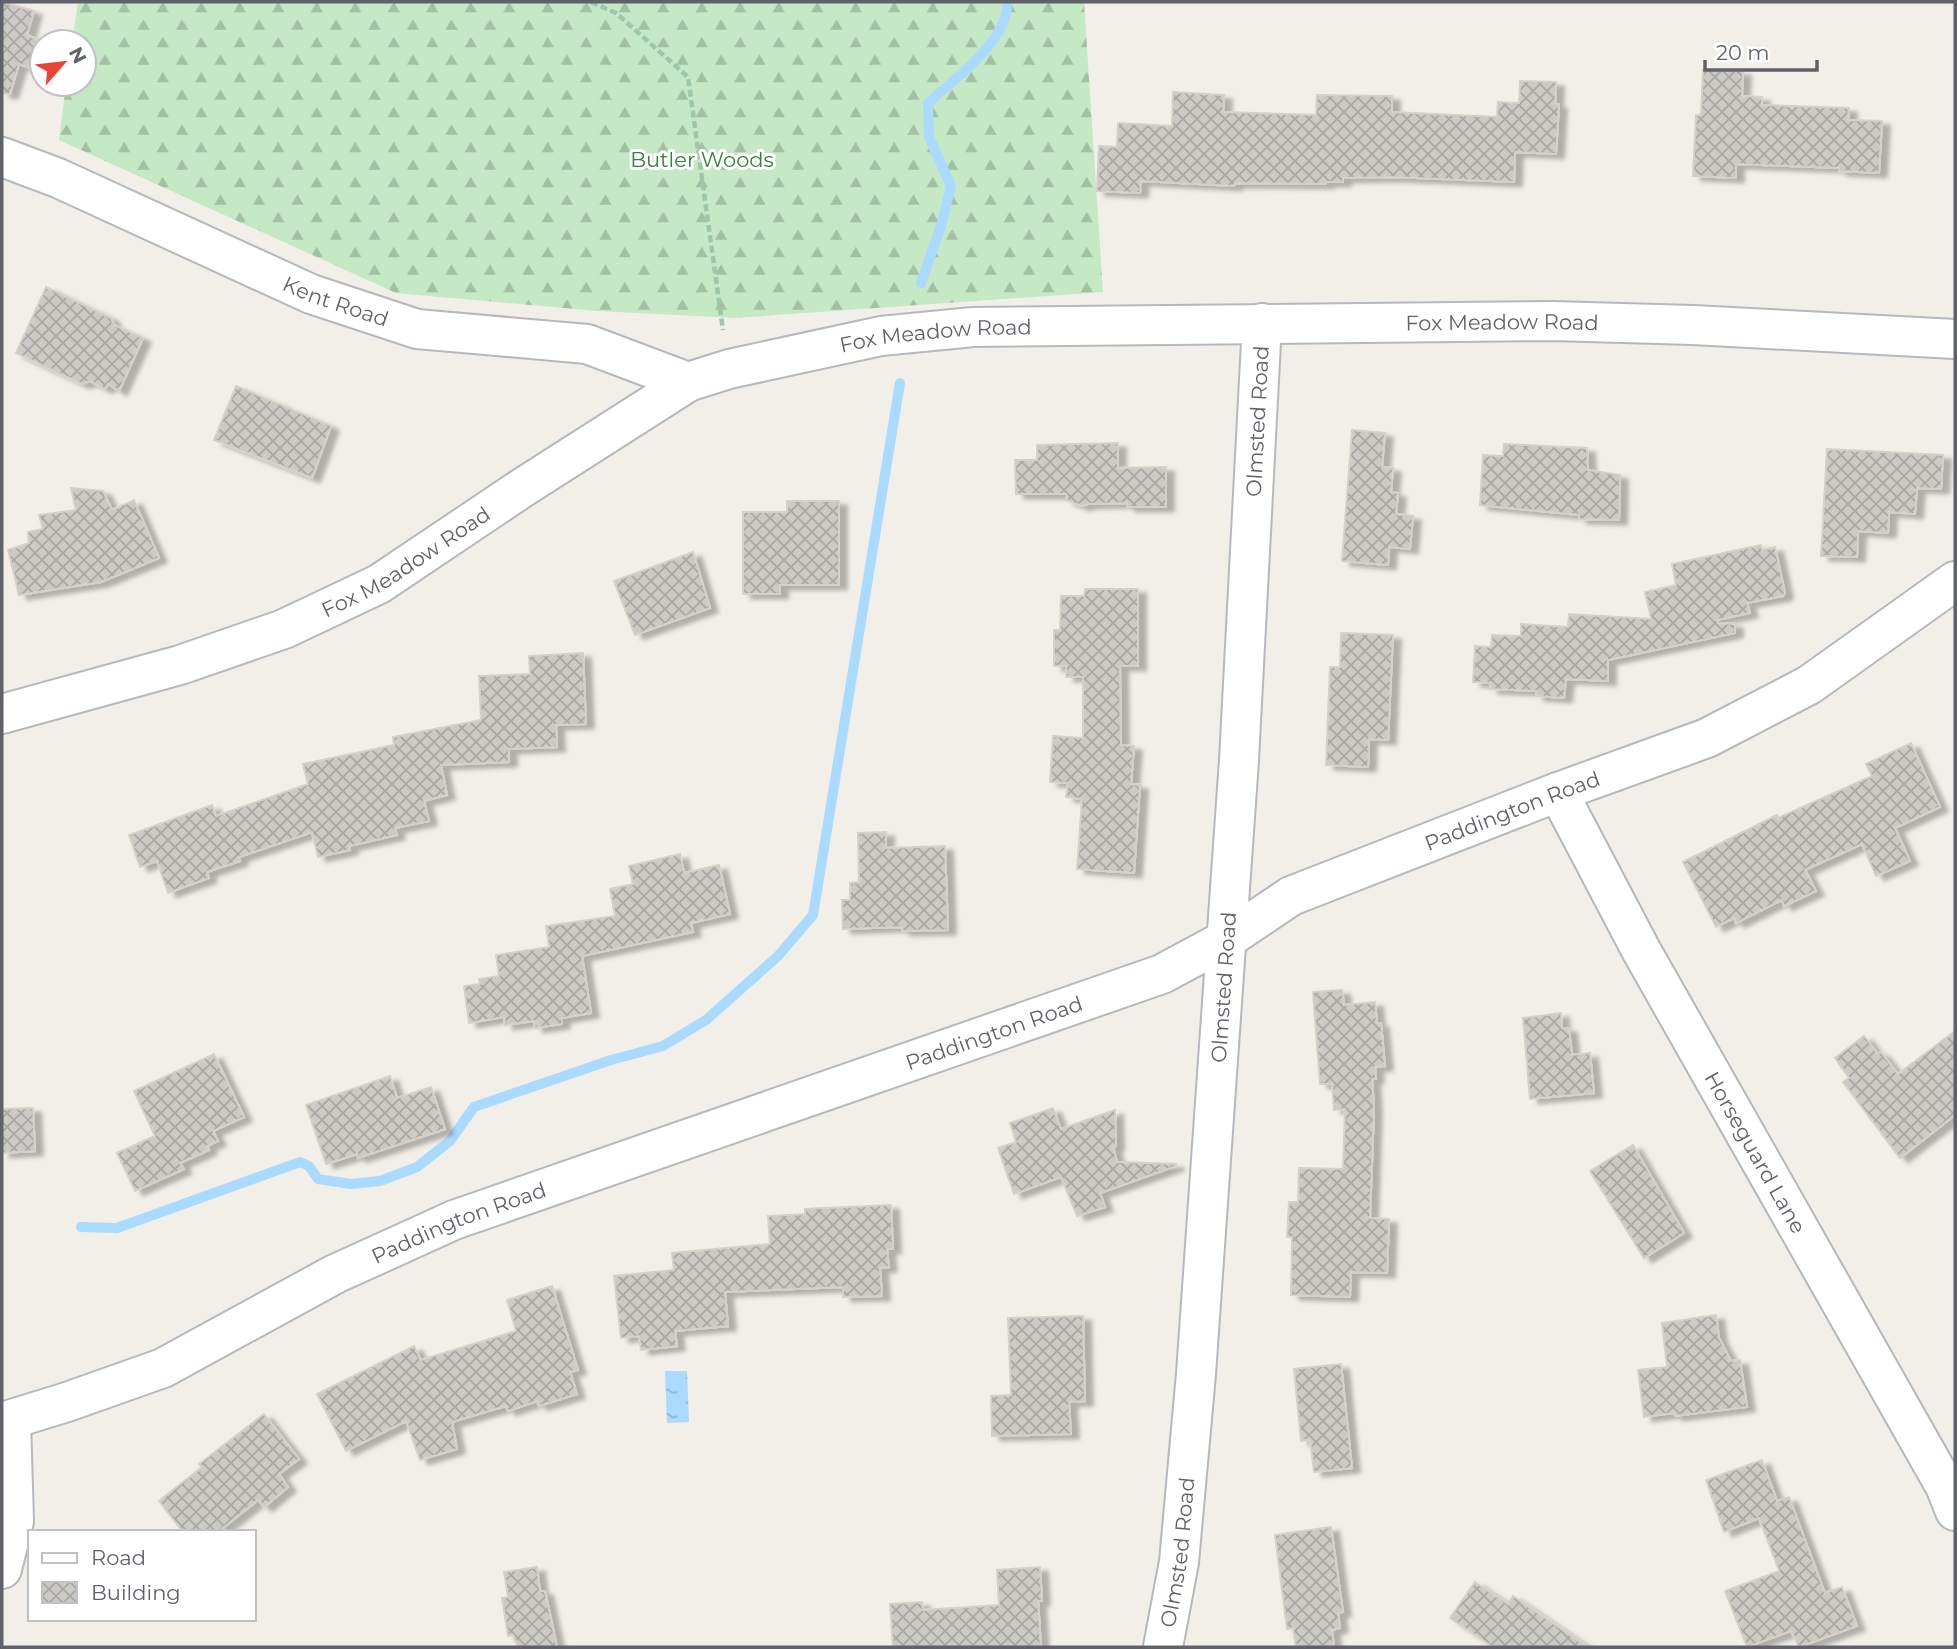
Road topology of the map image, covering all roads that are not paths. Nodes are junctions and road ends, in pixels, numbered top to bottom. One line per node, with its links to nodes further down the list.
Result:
1 (2, 157): 4 (street, Kent Road)
2 (1262, 323): 3 (street, Fox Meadow Road); 4 (street, Fox Meadow Road); 8 (street, Olmsted Road)
3 (1955, 339)
4 (688, 382): 6 (street, Fox Meadow Road)
5 (1955, 581): 7 (street, Paddington Road)
6 (2, 714)
7 (1558, 792): 8 (street, Paddington Road); 10 (street, Horseguard Lane)
8 (1227, 939): 9 (street, Paddington Road); 12 (street, Olmsted Road)
9 (7, 1421): 11 (street)
10 (1955, 1511)
11 (2, 1569)
12 (1163, 1647)

